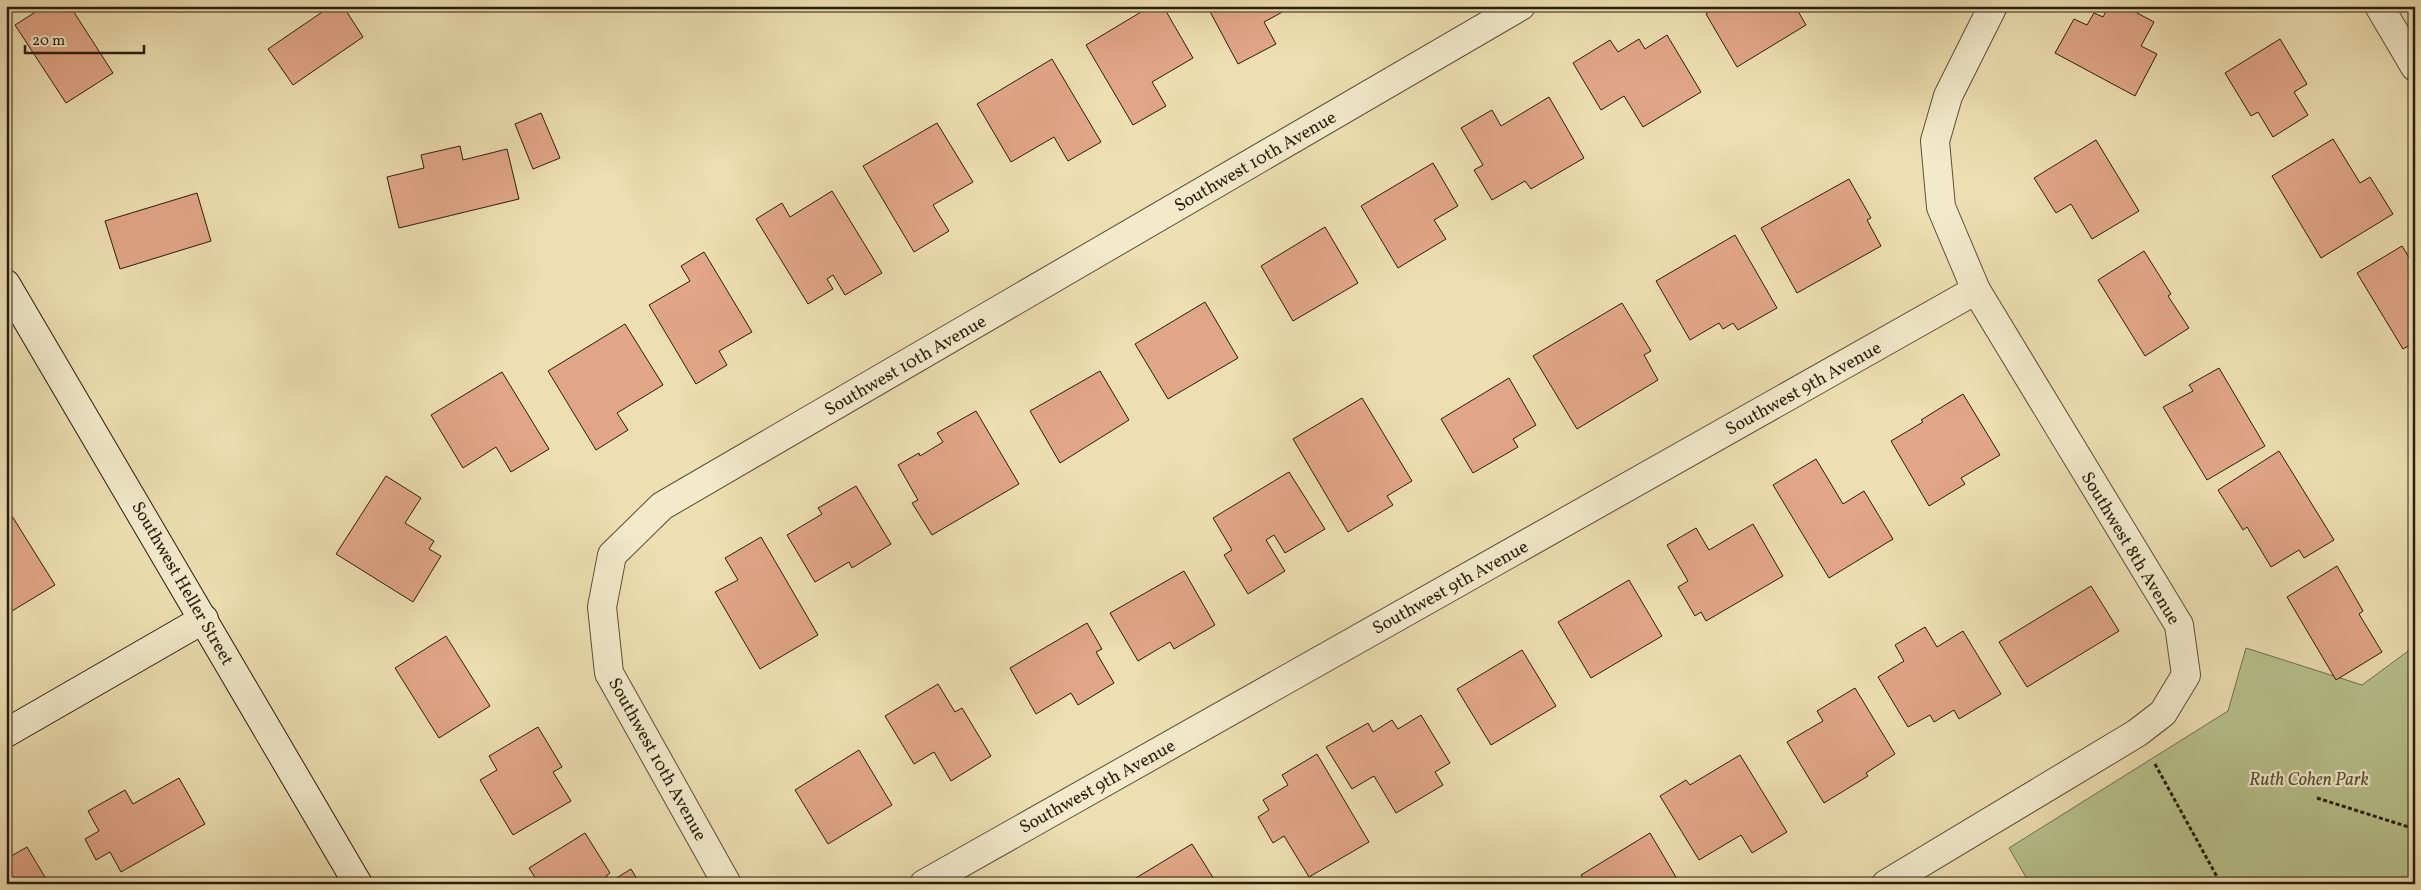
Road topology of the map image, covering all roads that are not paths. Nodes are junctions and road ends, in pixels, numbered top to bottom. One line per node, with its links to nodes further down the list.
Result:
1 (1521, 6): 10 (street, Southwest 10th Avenue)
2 (1993, 6): 6 (street, Southwest 8th Avenue)
3 (2379, 6): 4 (street)
4 (2415, 67)
5 (6, 284): 7 (street, Southwest Heller Street)
6 (1976, 290): 11 (street, Southwest 9th Avenue); 12 (street, Southwest 8th Avenue)
7 (204, 619): 8 (street); 9 (street, Southwest Heller Street)
8 (6, 733)
9 (358, 884)
10 (727, 884)
11 (924, 884)
12 (1886, 884)

